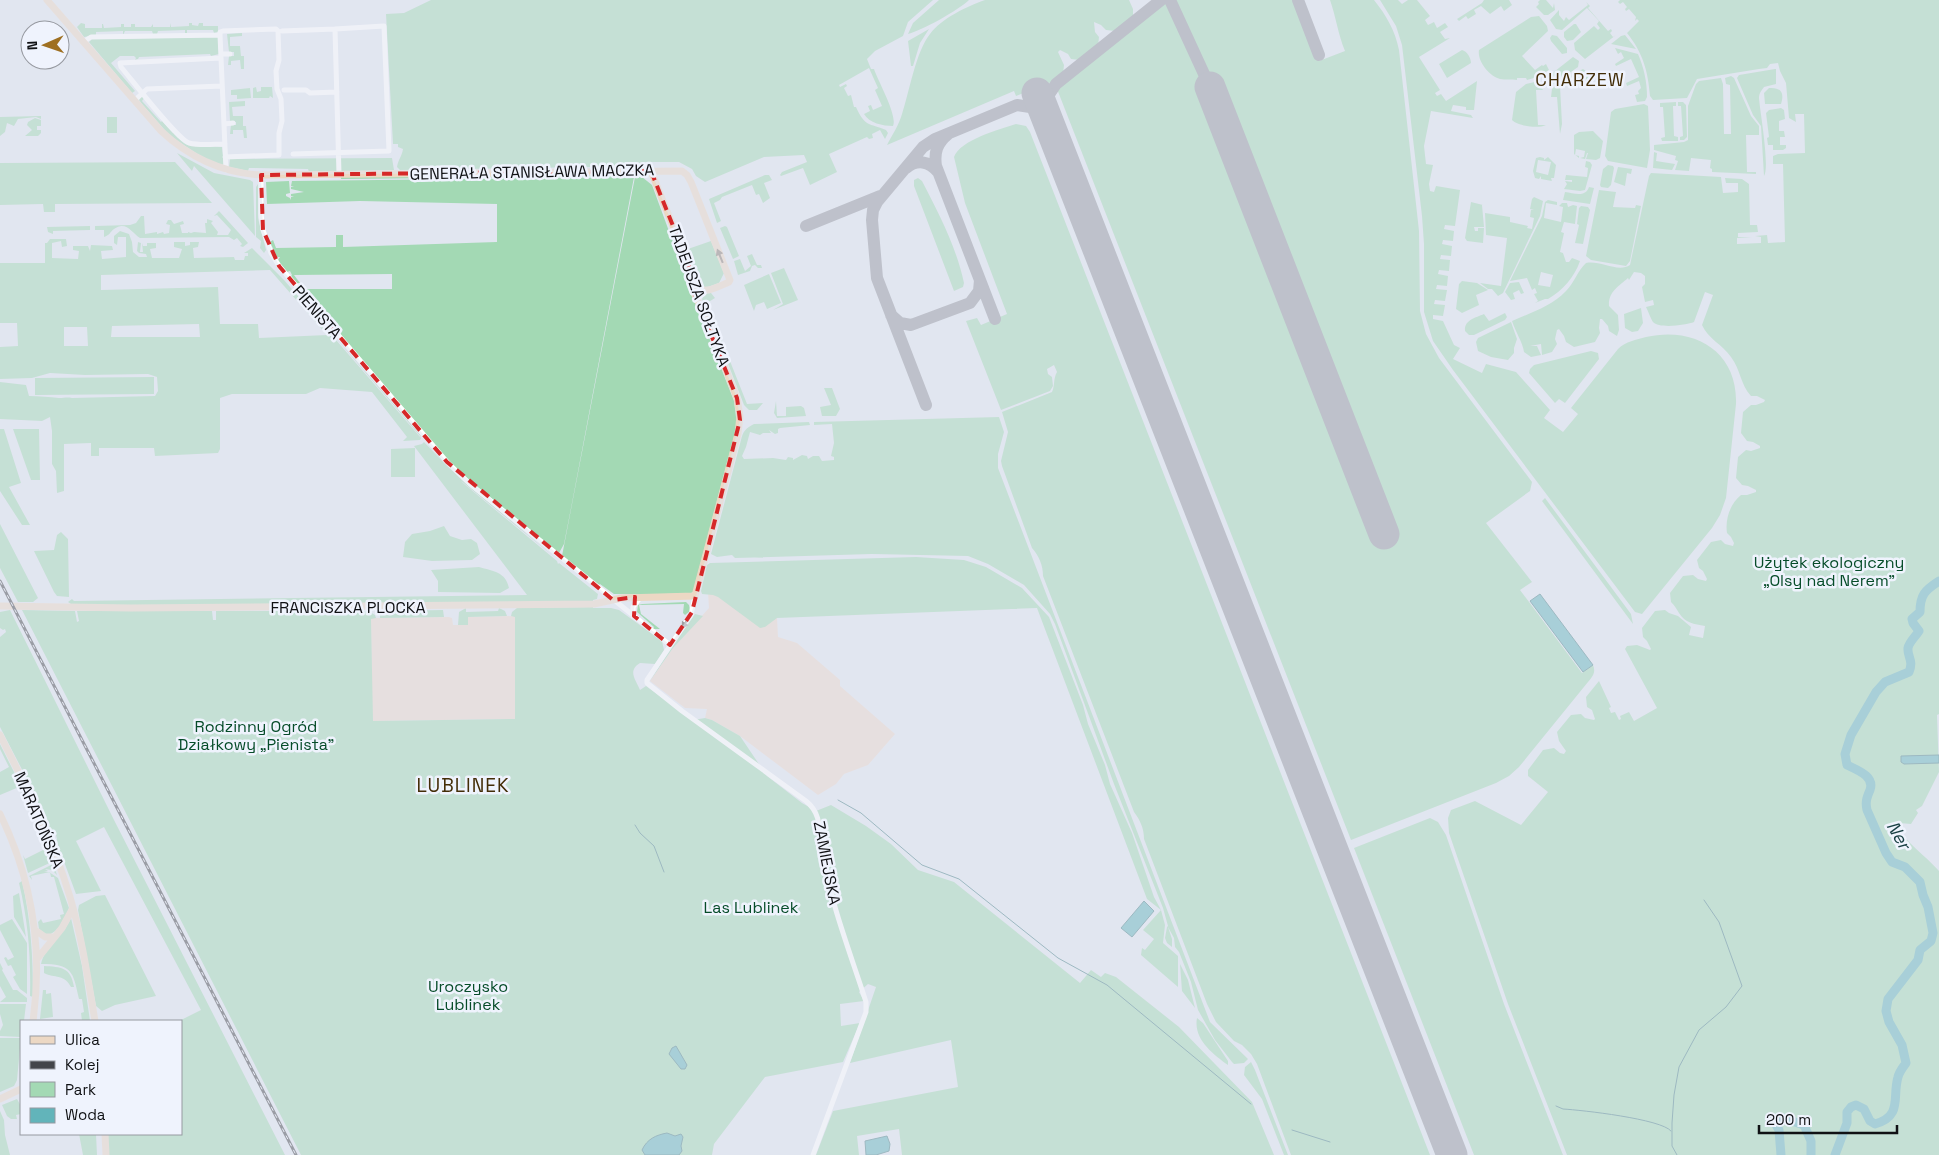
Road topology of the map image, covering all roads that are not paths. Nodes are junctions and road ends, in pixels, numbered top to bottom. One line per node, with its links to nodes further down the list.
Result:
1 (47, 0): 5 (street)
2 (335, 29): 3 (street); 10 (street); 16 (street)
3 (282, 31)
4 (220, 35): 5 (street); 7 (street); 18 (street)
5 (83, 42): 12 (street)
6 (230, 54): 7 (street)
7 (221, 56): 8 (street); 11 (street)
8 (222, 86): 11 (street); 14 (street)
9 (284, 90): 10 (street)
10 (337, 92): 16 (street)
11 (143, 93): 12 (street); 15 (street)
12 (134, 101): 19 (street)
13 (233, 123): 14 (street)
14 (224, 124): 15 (street)
15 (225, 144): 18 (street)
16 (339, 153): 17 (street); 21 (street)
17 (293, 154)
18 (226, 157): 19 (street)
19 (226, 170): 22 (street)
20 (651, 171): 21 (street, GENERAŁA STANISŁAWA MACZKA); 23 (street, TADEUSZA SOŁTYKA); 24 (street, GENERAŁA STANISŁAWA MACZKA, one-way to 20)
21 (339, 174): 22 (street, GENERAŁA STANISŁAWA MACZKA)
22 (261, 175): 28 (street, PIENISTA)
23 (692, 282): 24 (street); 25 (street, TADEUSZA SOŁTYKA)
24 (704, 291): 25 (street)
25 (700, 305): 26 (street, TADEUSZA SOŁTYKA)
26 (695, 596): 27 (street, FRANCISZKA PLOCKA); 31 (street, ZAMIEJSKA, one-way to 31)
27 (640, 598): 28 (street, FRANCISZKA PLOCKA); 30 (street)
28 (613, 600): 29 (street, FRANCISZKA PLOCKA); 30 (street, PIENISTA)
29 (0, 606)
30 (634, 616): 31 (street, PIENISTA)
31 (670, 645): 44 (street, ZAMIEJSKA)
32 (0, 735): 34 (street, MARATOŃSKA)
33 (0, 814): 35 (street, MARATOŃSKA)
34 (73, 908): 36 (street); 39 (street, MARATOŃSKA)
35 (36, 930): 36 (street); 37 (street, MARATOŃSKA)
36 (54, 937): 37 (street)
37 (37, 959): 38 (street, MARATOŃSKA)
38 (33, 1020)
39 (95, 1020)
40 (20, 1090): 41 (street)
41 (0, 1099)
42 (105, 1135): 43 (street)
43 (106, 1155)
44 (813, 1155)

